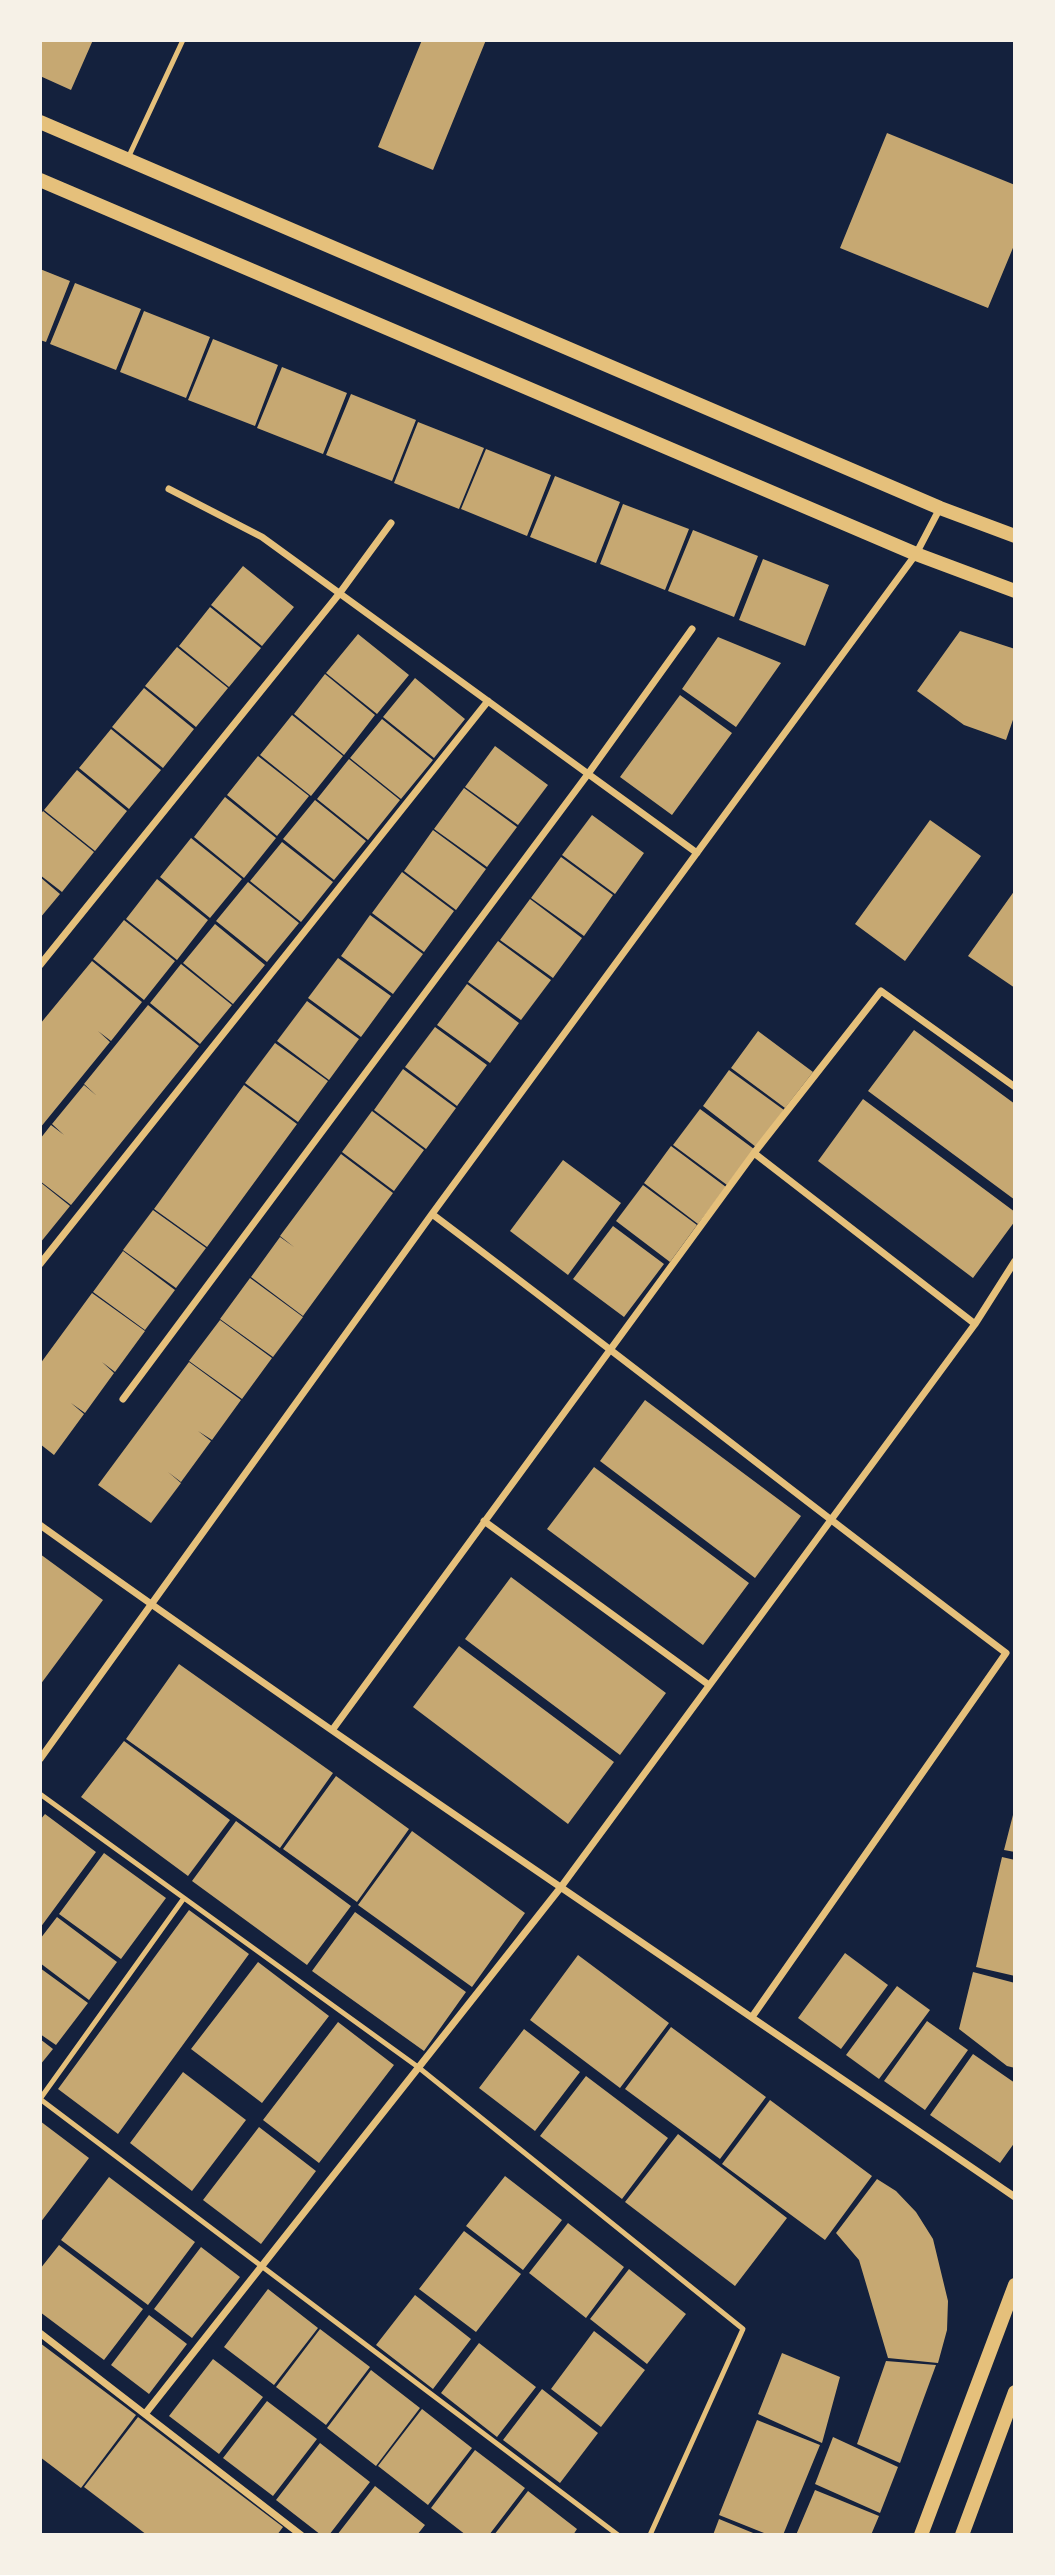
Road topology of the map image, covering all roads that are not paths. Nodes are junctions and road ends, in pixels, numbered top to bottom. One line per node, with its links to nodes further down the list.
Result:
1 (183, 40): 3 (lane)
2 (40, 122): 3 (main road)
3 (127, 159): 6 (main road)
4 (40, 180): 9 (main road)
5 (169, 489): 11 (street)
6 (940, 508): 8 (main road); 9 (street)
7 (391, 523): 11 (street)
8 (1015, 536)
9 (916, 554): 10 (main road); 15 (street)
10 (1015, 591)
11 (339, 593): 13 (street); 16 (street)
12 (692, 629): 14 (street)
13 (488, 701): 14 (street); 21 (street)
14 (588, 774): 15 (street); 24 (street)
15 (697, 853): 19 (street)
16 (40, 965)
17 (1015, 1087): 18 (street)
18 (754, 1153): 22 (street); 23 (street)
19 (432, 1214): 23 (street); 28 (street)
20 (1015, 1261): 22 (street)
21 (40, 1264)
22 (975, 1324): 26 (street)
23 (611, 1348): 25 (street); 26 (street)
24 (123, 1399)
25 (484, 1521): 29 (street); 30 (street)
26 (830, 1521): 29 (street); 35 (street)
27 (40, 1525): 28 (street)
28 (151, 1605): 30 (street); 31 (street)
29 (709, 1685): 33 (street)
30 (332, 1729): 33 (street)
31 (40, 1759)
32 (40, 1794): 34 (lane)
33 (561, 1887): 35 (street); 36 (street)
34 (184, 1898): 36 (lane); 37 (lane)
35 (752, 2017): 38 (street)
36 (418, 2067): 39 (street); 46 (lane)
37 (40, 2099): 39 (lane)
38 (1015, 2197)
39 (262, 2265): 43 (street); 45 (lane)
40 (1015, 2285): 47 (main road)
41 (40, 2333): 43 (street)
42 (1015, 2392): 48 (main road)
43 (145, 2414): 44 (street)
44 (301, 2535)
45 (618, 2535)
46 (650, 2535)
47 (921, 2535)
48 (962, 2535)

